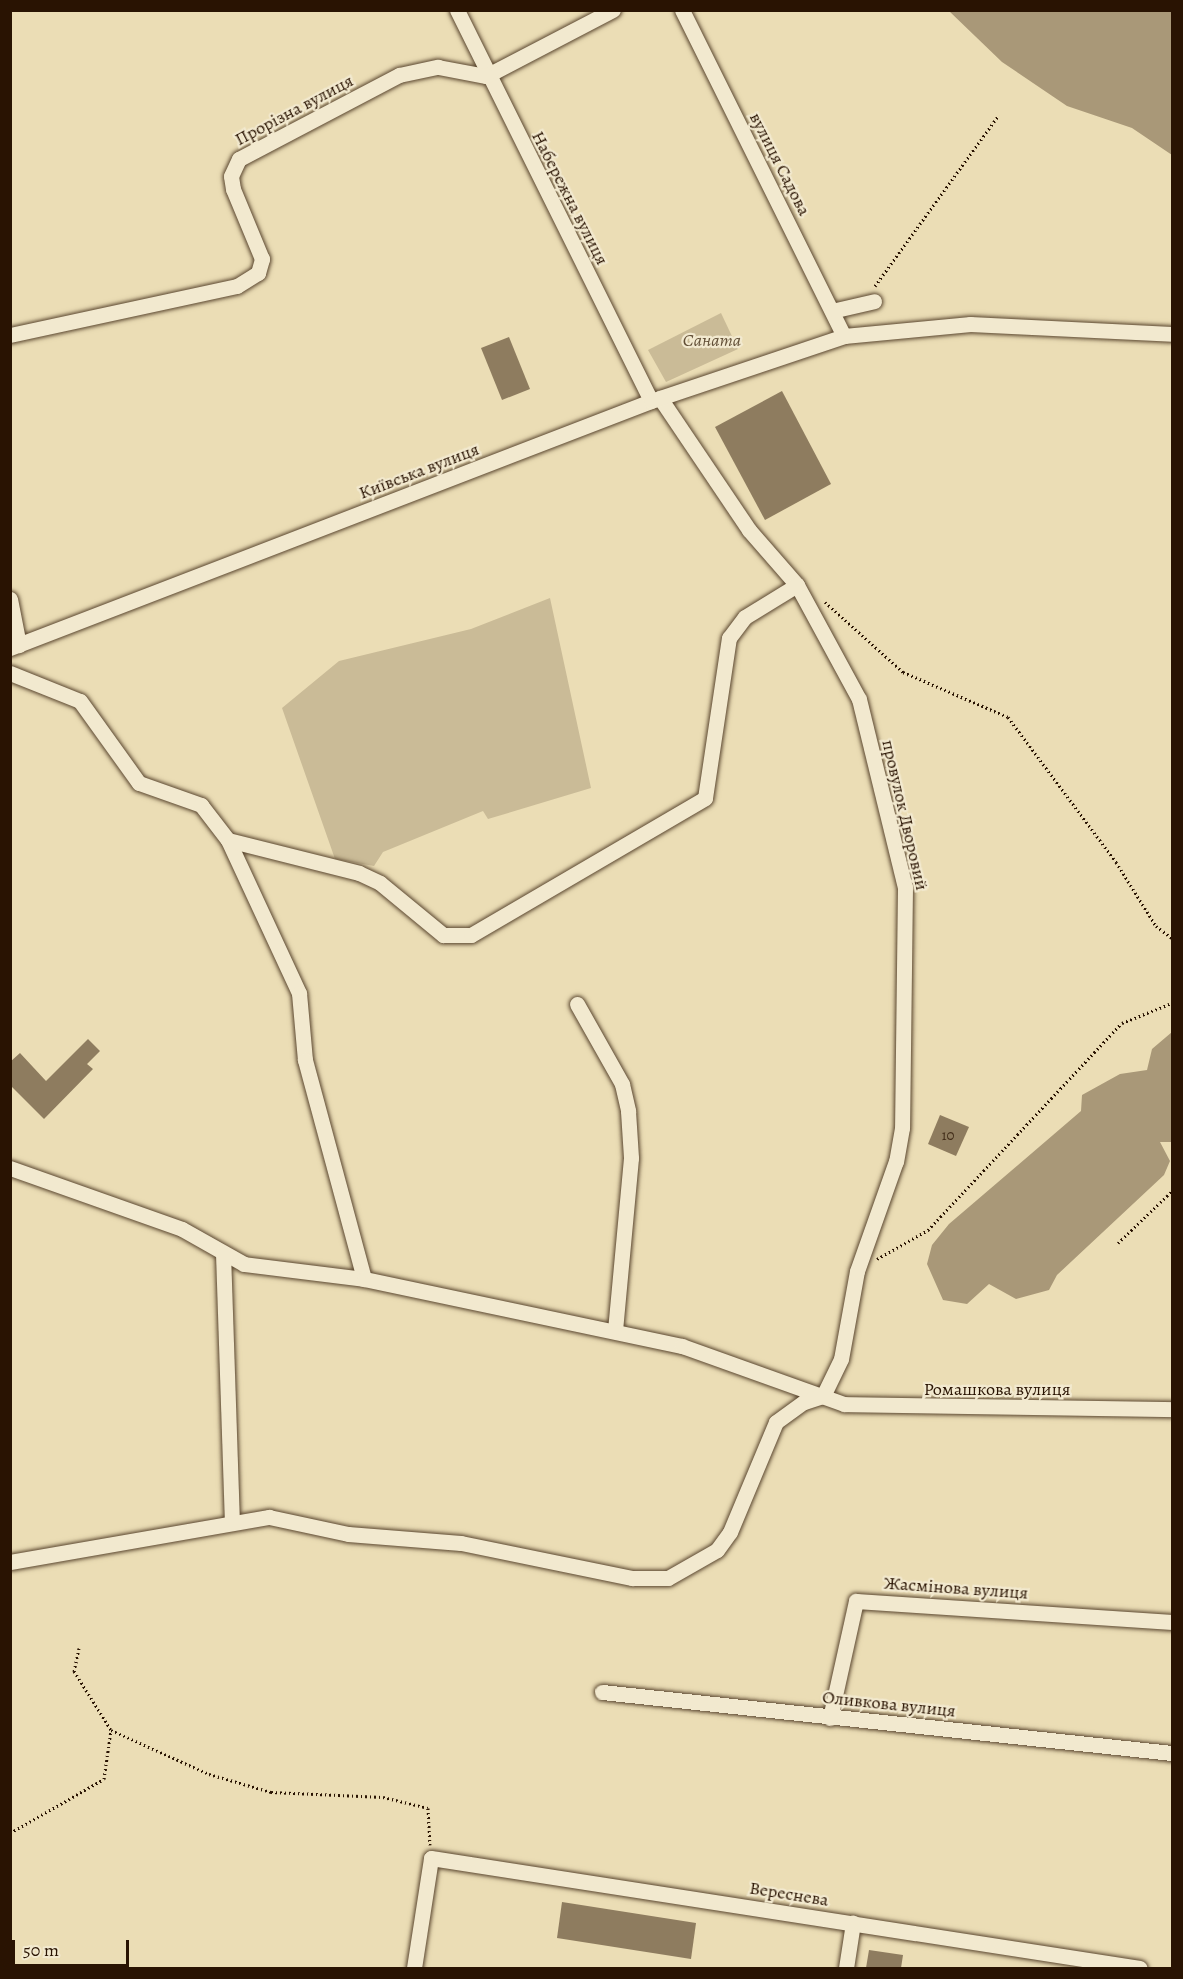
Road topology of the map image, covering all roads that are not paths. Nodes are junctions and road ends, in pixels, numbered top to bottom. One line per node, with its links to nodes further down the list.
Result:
1 (457, 10): 4 (street, Набережна вулиця)
2 (613, 10): 4 (street)
3 (682, 10): 6 (street, вулиця Садова)
4 (486, 76): 8 (street, Прорізна вулиця); 10 (street, Набережна вулиця)
5 (870, 302): 6 (street)
6 (836, 310): 9 (street, вулиця Садова)
7 (1173, 334): 9 (street, Київська вулиця)
8 (10, 335)
9 (844, 336): 10 (street, Київська вулиця)
10 (656, 400): 11 (street, провулок Дворовий); 13 (street, Київська вулиця)
11 (799, 588): 15 (street); 21 (street, провулок Дворовий)
12 (10, 599): 13 (street)
13 (15, 647)
14 (10, 673): 15 (street)
15 (228, 840): 19 (street)
16 (577, 1004): 20 (street)
17 (10, 1168): 18 (street, Ромашкова вулиця)
18 (223, 1253): 19 (street, Ромашкова вулиця); 23 (street)
19 (364, 1279): 20 (street, Ромашкова вулиця)
20 (615, 1330): 21 (street, Ромашкова вулиця)
21 (823, 1396): 22 (street, Ромашкова вулиця); 23 (street)
22 (1173, 1409)
23 (232, 1520): 24 (street)
24 (10, 1562)
25 (1173, 1622): 27 (street, Жасмінова вулиця)
26 (602, 1692): 27 (street, Оливкова вулиця)
27 (830, 1718): 28 (street, Оливкова вулиця)
28 (1173, 1753)
29 (853, 1923): 30 (street, Вереснева); 31 (street); 32 (street, Вереснева)
30 (414, 1968)
31 (846, 1968)
32 (1140, 1968)

